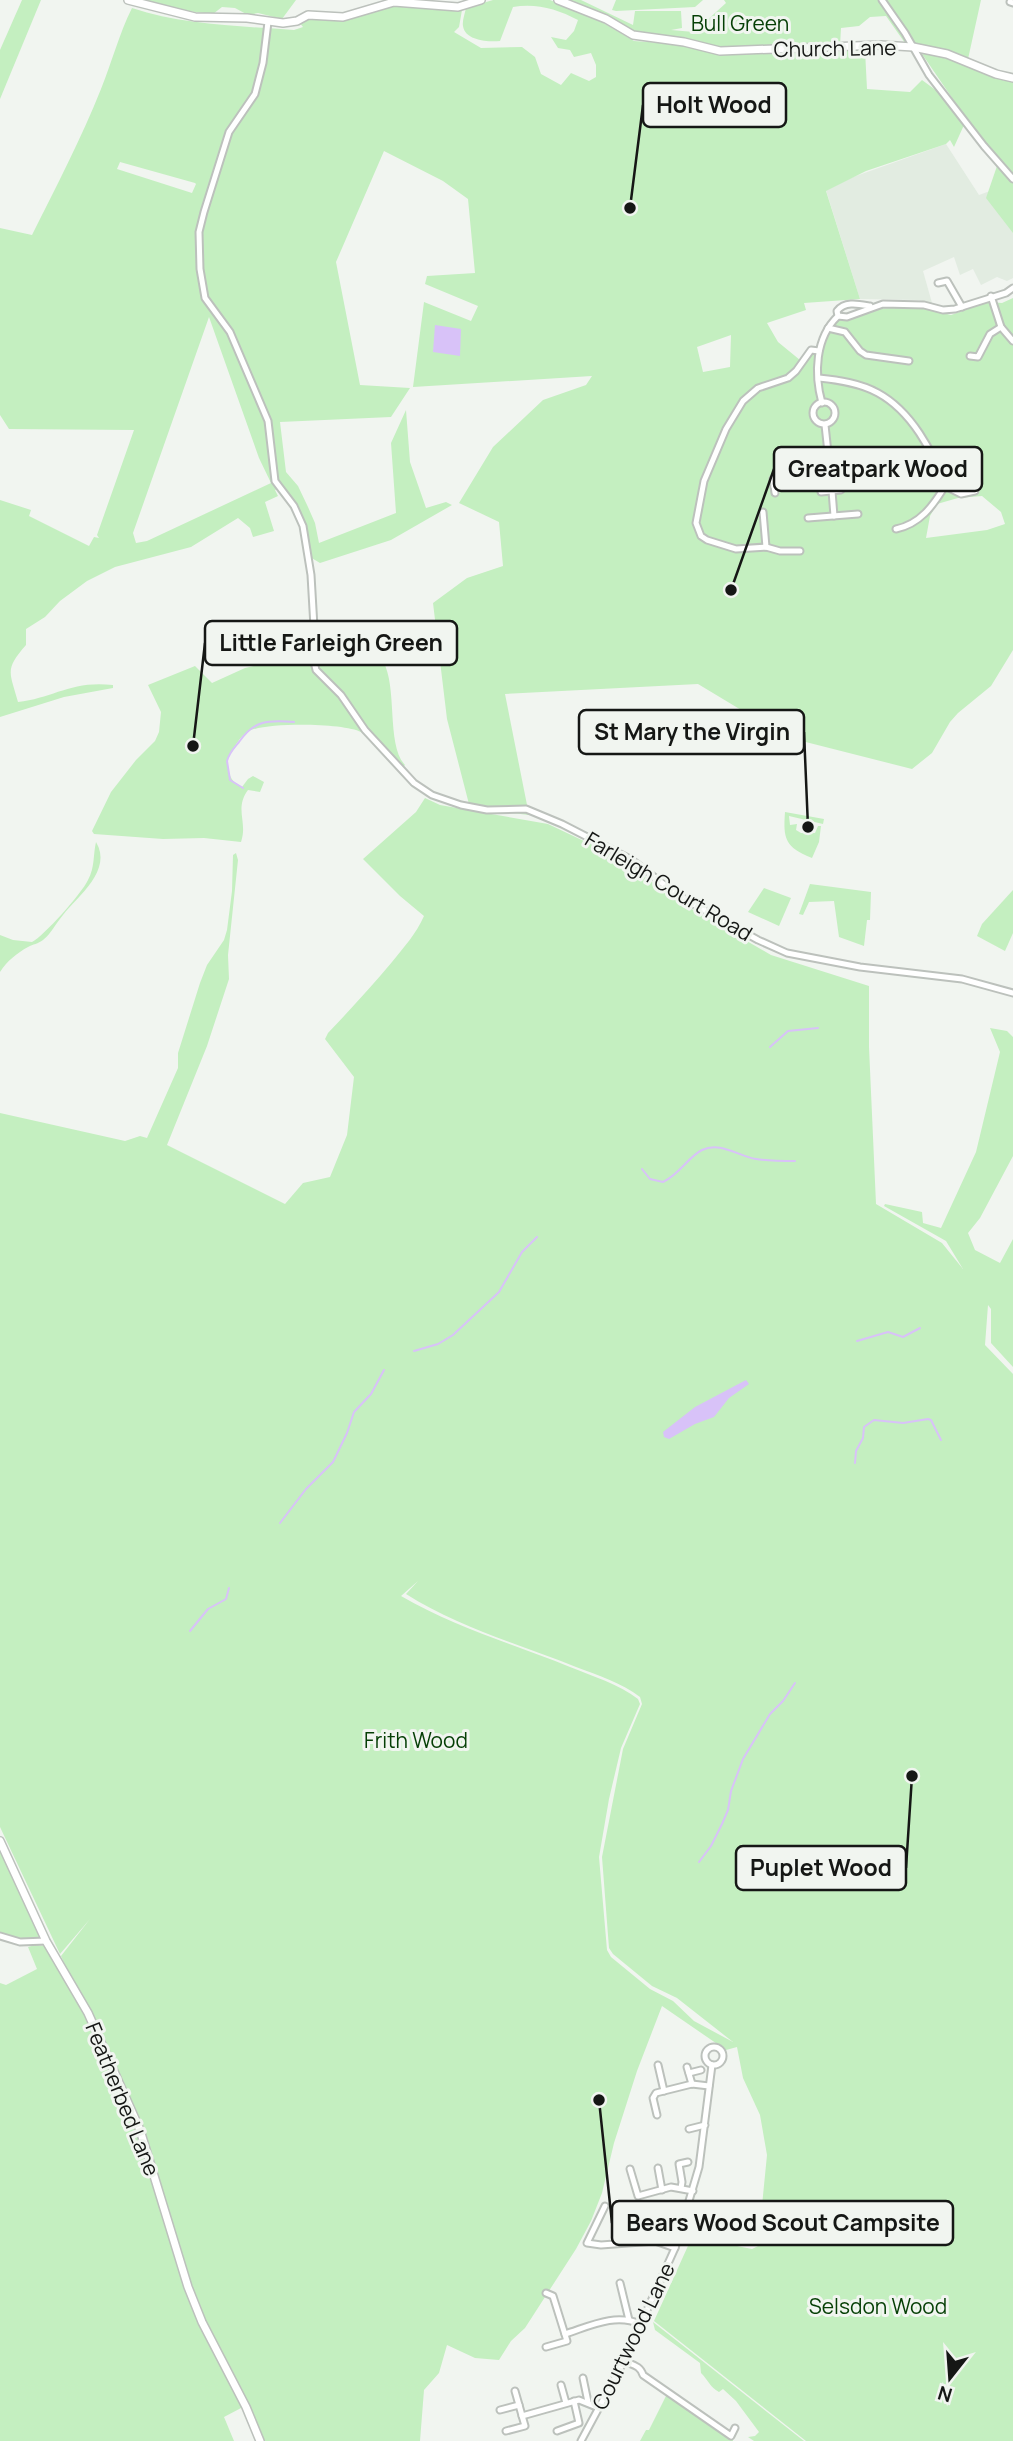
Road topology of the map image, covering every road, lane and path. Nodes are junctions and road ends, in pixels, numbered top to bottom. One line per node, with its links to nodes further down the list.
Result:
1 (128, 0): 5 (street)
2 (481, 0): 5 (street)
3 (558, 0): 6 (street, Church Lane)
4 (882, 0): 6 (street)
5 (268, 22): 43 (street, Farleigh Court Road)
6 (913, 47): 7 (street, Church Lane); 8 (street)
7 (1013, 78)
8 (1013, 179)
9 (938, 284): 13 (street)
10 (1013, 288): 11 (street)
11 (991, 296): 13 (street); 15 (street)
12 (873, 306): 13 (street); 14 (street); 14 (street)
13 (962, 307)
14 (838, 316): 16 (street)
15 (1001, 327): 17 (street); 20 (street)
16 (828, 328): 18 (street); 21 (street)
17 (1013, 341)
18 (819, 351): 23 (street); 41 (street)
19 (970, 356): 20 (street)
20 (978, 357): 22 (street)
21 (909, 361)
22 (980, 364)
23 (819, 378): 24 (street); 32 (street)
24 (822, 403): 25 (street); 25 (street)
25 (825, 425): 27 (street)
26 (887, 467): 28 (street)
27 (830, 471): 30 (street); 31 (street)
28 (888, 475): 30 (street); 33 (street)
29 (773, 479): 31 (street)
30 (841, 480): 34 (street)
31 (820, 481): 34 (street)
32 (945, 486): 35 (street); 40 (street)
33 (892, 487)
34 (832, 491): 38 (street)
35 (975, 491)
36 (763, 512): 41 (street)
37 (858, 514): 38 (street)
38 (834, 516): 39 (street)
39 (808, 518)
40 (897, 529)
41 (766, 547): 42 (street)
42 (800, 551)
43 (1013, 993)
44 (0, 1842): 46 (street, Featherbed Lane)
45 (0, 1936): 46 (street)
46 (46, 1941): 87 (street, Featherbed Lane)
47 (657, 2065): 52 (street)
48 (712, 2065): 51 (street, Courtwood Lane)
49 (701, 2070): 50 (street)
50 (692, 2084): 51 (street); 52 (street)
51 (709, 2086): 54 (street, Courtwood Lane)
52 (664, 2091): 53 (street)
53 (657, 2115)
54 (705, 2125): 55 (street); 61 (street, Courtwood Lane)
55 (689, 2129)
56 (688, 2162): 59 (street)
57 (658, 2168): 60 (street)
58 (630, 2169): 60 (street)
59 (681, 2188): 60 (street); 61 (street)
60 (660, 2191): 62 (street)
61 (693, 2191): 65 (street, Courtwood Lane)
62 (653, 2201)
63 (605, 2206): 64 (street)
64 (630, 2243): 65 (street); 66 (street)
65 (675, 2248): 70 (street, Courtwood Lane)
66 (625, 2252)
67 (620, 2283): 69 (street)
68 (546, 2293): 71 (street)
69 (629, 2319): 70 (street); 71 (street)
70 (640, 2324): 73 (street, Courtwood Lane)
71 (565, 2334): 72 (street)
72 (546, 2347)
73 (624, 2361): 81 (street, Courtwood Lane); 84 (street)
74 (583, 2378): 78 (street)
75 (561, 2385): 79 (street)
76 (515, 2392): 80 (street)
77 (575, 2401): 78 (street); 79 (street); 86 (street)
78 (588, 2402): 81 (street)
79 (566, 2403): 83 (street)
80 (519, 2405): 82 (street); 83 (street)
81 (599, 2408): 88 (street, Courtwood Lane)
82 (500, 2410)
83 (522, 2416): 85 (street)
84 (735, 2428)
85 (506, 2431)
86 (557, 2431)
87 (260, 2441)
88 (581, 2441)

